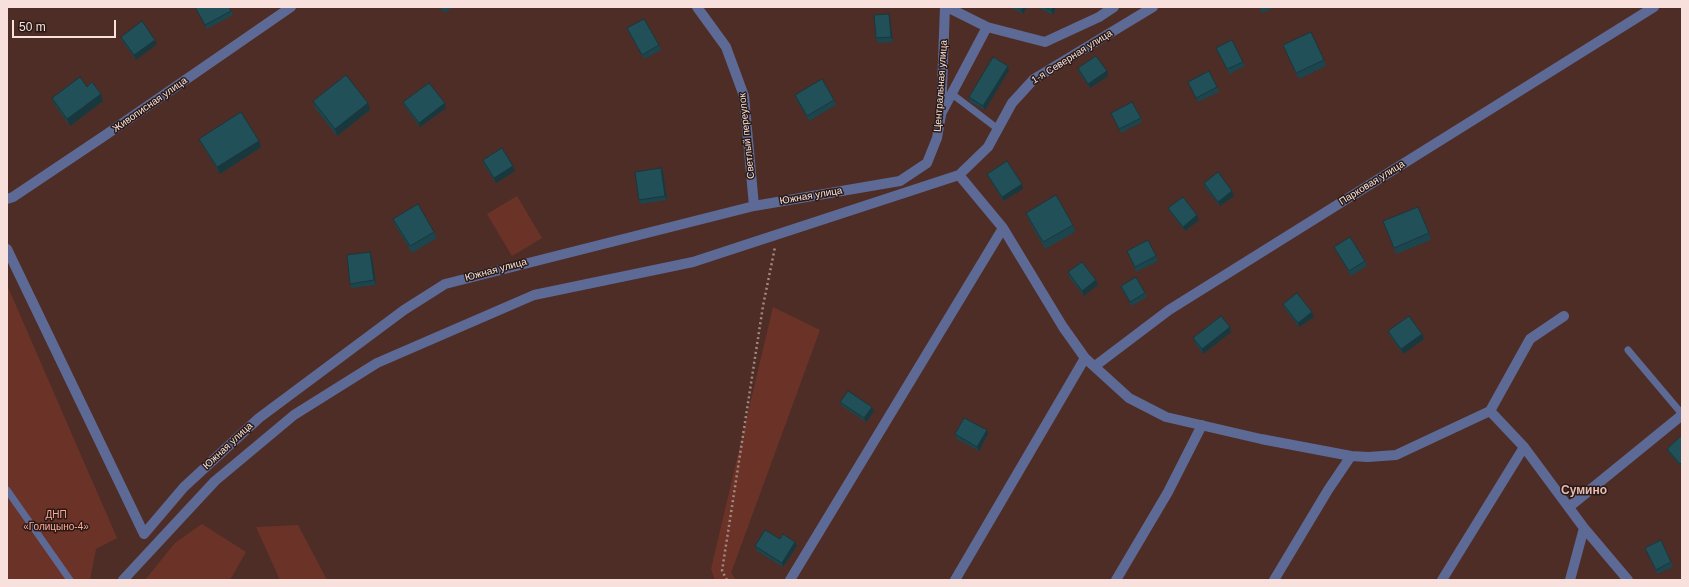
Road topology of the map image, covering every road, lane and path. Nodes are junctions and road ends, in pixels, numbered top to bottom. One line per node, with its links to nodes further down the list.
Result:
1 (291, 7): 13 (street, Живописная улица)
2 (697, 7): 14 (street, Светлый переулок)
3 (946, 7): 7 (street); 9 (street, Центральная улица)
4 (1114, 7): 7 (street)
5 (1153, 7): 10 (street, 1-я Северная улица)
6 (1654, 7): 21 (street, Парковая улица)
7 (987, 27): 8 (street)
8 (952, 94): 9 (street); 10 (lane)
9 (941, 115): 11 (street, Центральная улица)
10 (998, 129): 12 (street, 1-я Северная улица)
11 (927, 163): 14 (street, Южная улица)
12 (959, 175): 15 (street); 16 (street)
13 (7, 199)
14 (754, 206): 17 (street, Южная улица)
15 (1003, 228): 20 (street); 33 (street)
16 (778, 235): 31 (street); 32 (path)
17 (7, 249)
18 (1564, 316): 22 (street)
19 (1628, 350): 23 (lane)
20 (1085, 358): 21 (street); 34 (street)
21 (1095, 366): 24 (street)
22 (1490, 411): 25 (street); 26 (street)
23 (1682, 415): 28 (street)
24 (1202, 424): 26 (street); 35 (street)
25 (1524, 447): 28 (street); 37 (street)
26 (1351, 456): 36 (street)
27 (7, 490): 30 (lane)
28 (1569, 507): 29 (street)
29 (1584, 528): 38 (street); 39 (street)
30 (70, 580)
31 (123, 580)
32 (727, 580)
33 (790, 580)
34 (955, 580)
35 (1116, 580)
36 (1274, 580)
37 (1442, 580)
38 (1570, 580)
39 (1628, 580)

